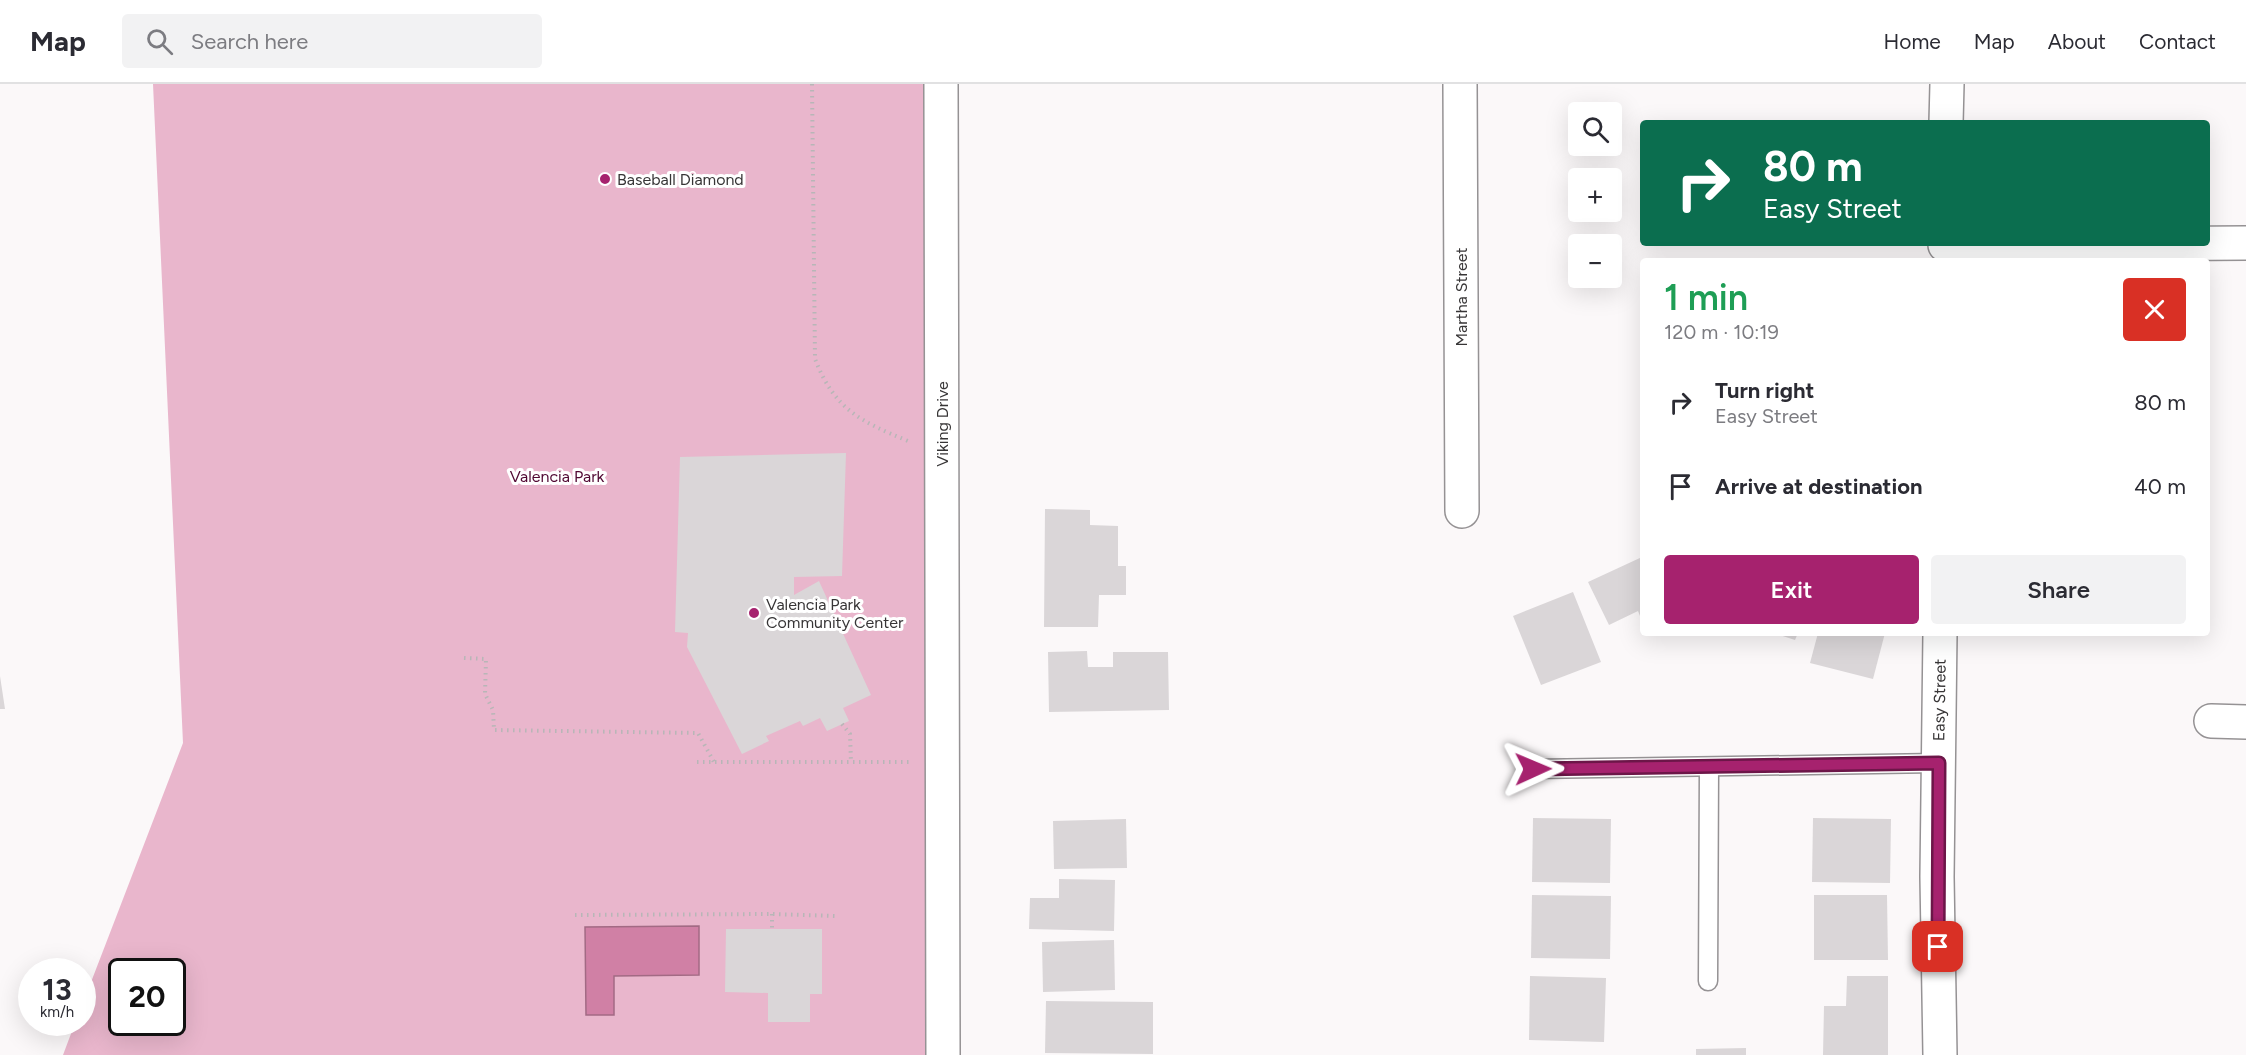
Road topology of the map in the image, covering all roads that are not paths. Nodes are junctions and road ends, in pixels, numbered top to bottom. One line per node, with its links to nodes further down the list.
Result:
1 (941, 84): 17 (street, Viking Drive)
2 (1460, 84): 9 (street, Martha Street)
3 (1947, 84): 4 (street)
4 (1947, 120)
5 (2246, 243): 6 (street)
6 (2210, 244)
7 (2117, 246): 8 (street)
8 (1945, 250)
9 (1462, 511)
10 (1940, 636): 13 (street, Easy Street)
11 (2211, 721): 12 (street)
12 (2246, 722)
13 (1939, 763): 14 (lane); 18 (street, Easy Street)
14 (1709, 766): 15 (lane); 16 (lane)
15 (1533, 769)
16 (1708, 981)
17 (943, 1055)
18 (1940, 1055)

